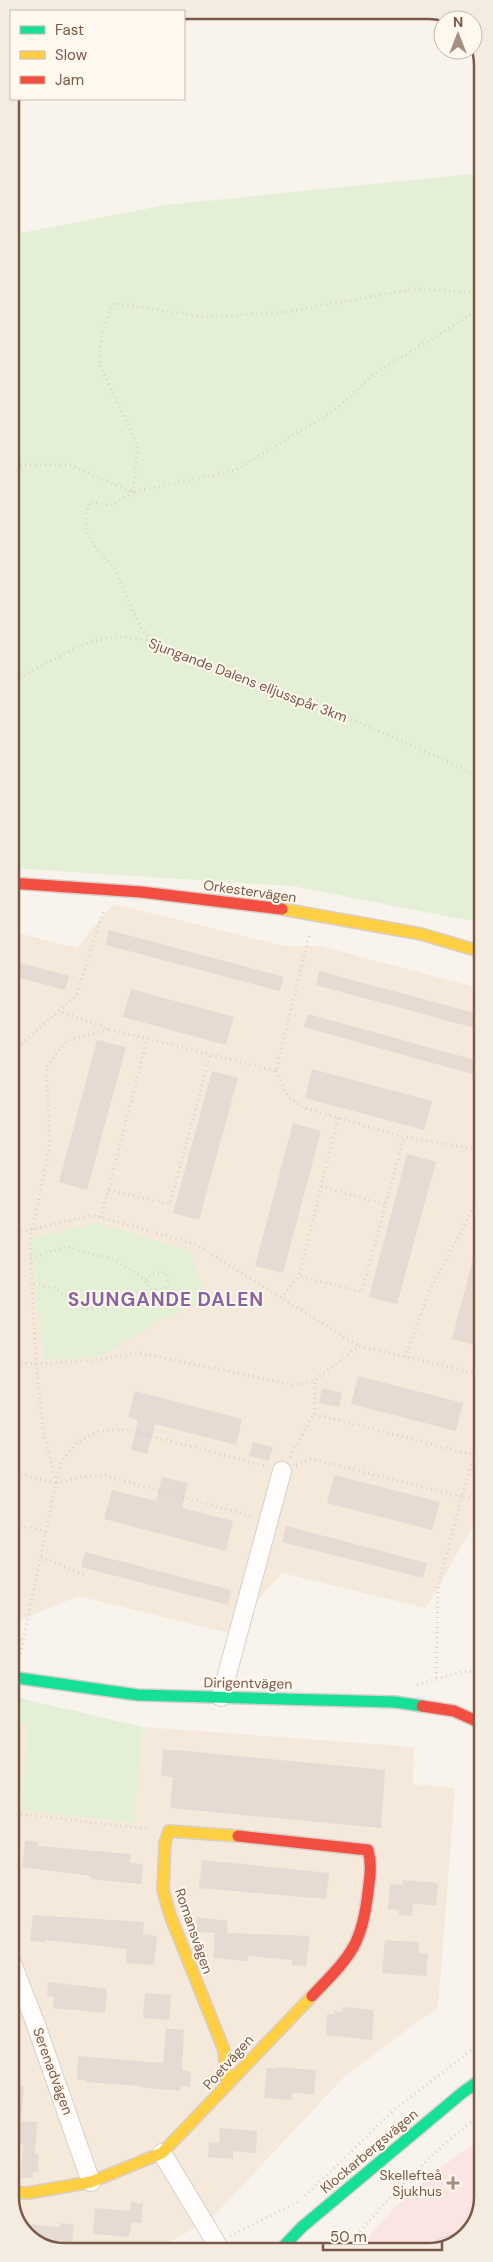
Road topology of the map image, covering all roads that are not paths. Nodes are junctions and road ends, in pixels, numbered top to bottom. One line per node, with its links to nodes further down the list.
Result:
1 (19, 884): 2 (street, Orkestervägen)
2 (474, 950)
3 (282, 1470): 5 (street)
4 (19, 1679): 5 (street, Dirigentvägen)
5 (221, 1697): 6 (street, Dirigentvägen)
6 (474, 1720)
7 (169, 1832): 10 (street, Romansvägen); 10 (street, Poetvägen)
8 (19, 1981): 12 (street, Serenadvägen)
9 (474, 2084): 15 (street, Klockarbergsvägen)
10 (227, 2085): 11 (street, Poetvägen)
11 (162, 2153): 12 (street, Poetvägen); 14 (street)
12 (91, 2182): 13 (street, Poetvägen)
13 (19, 2192)
14 (216, 2243)
15 (287, 2243)

